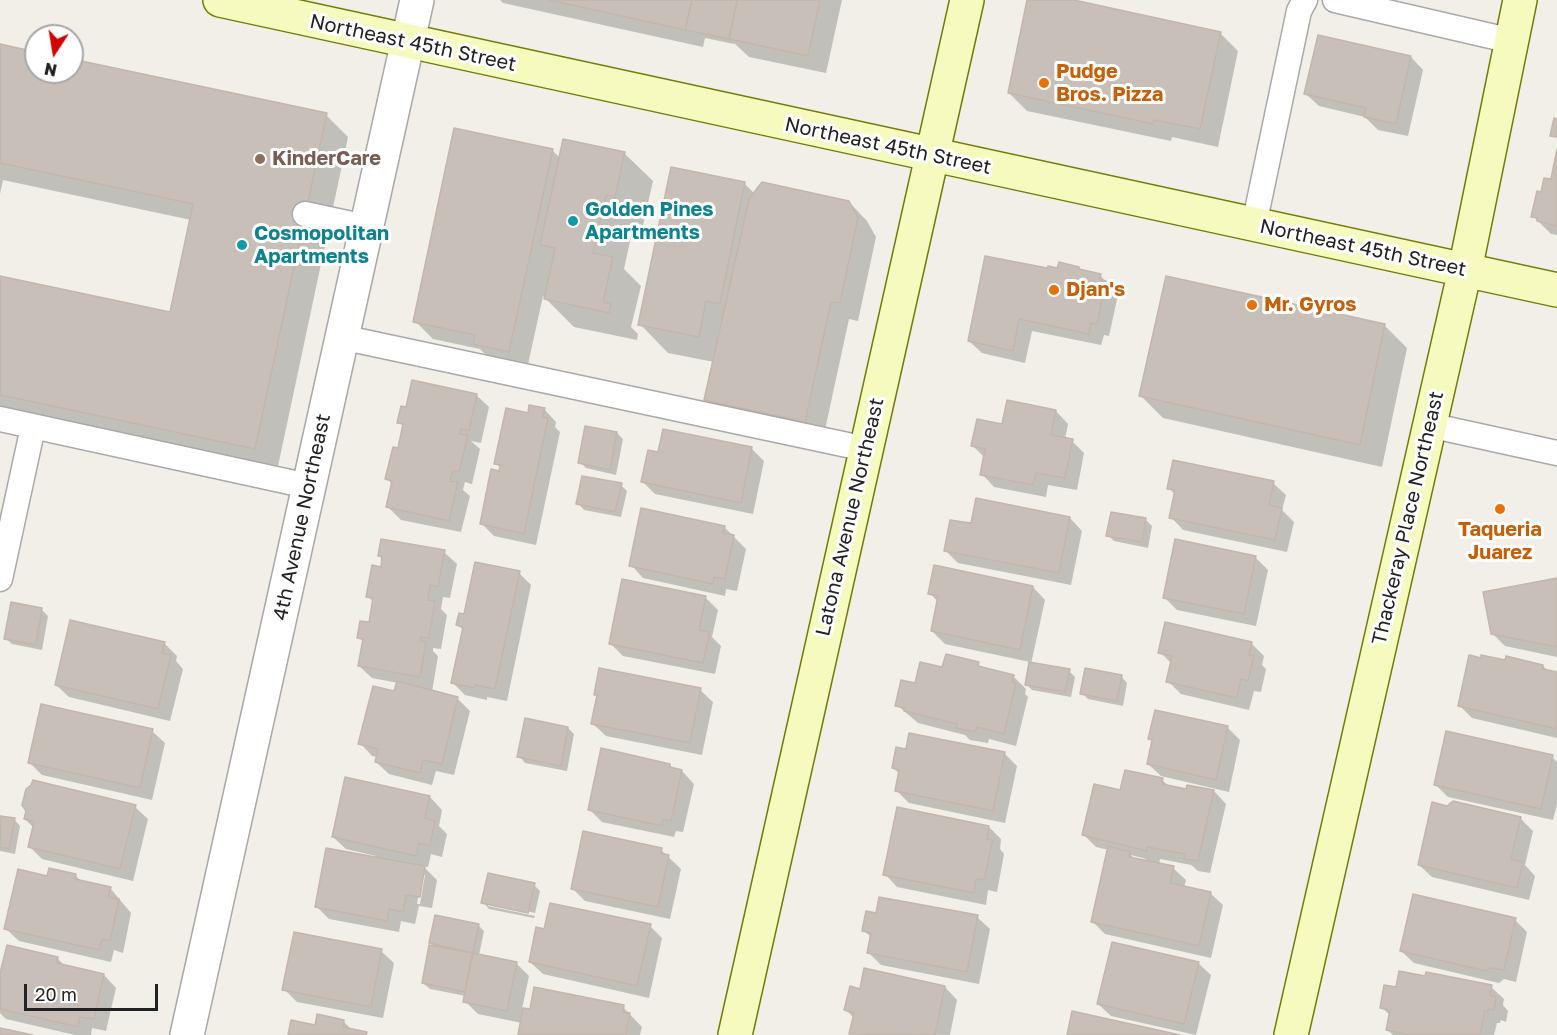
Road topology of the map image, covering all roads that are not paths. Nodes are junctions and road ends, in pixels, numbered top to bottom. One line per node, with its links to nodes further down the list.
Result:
1 (220, 0): 8 (street, Northeast 45th Street)
2 (417, 0): 8 (street, 4th Avenue Northeast)
3 (967, 0): 9 (street, Latona Avenue Northeast)
4 (1305, 0): 11 (lane)
5 (1520, 0): 7 (street, Thackeray Place Northeast)
6 (1340, 1): 7 (lane)
7 (1512, 41): 13 (street, Thackeray Place Northeast)
8 (407, 42): 9 (street, Northeast 45th Street); 12 (street, 4th Avenue Northeast)
9 (931, 156): 11 (street, Northeast 45th Street); 19 (street, Latona Avenue Northeast)
10 (305, 214): 12 (lane)
11 (1254, 225): 13 (street, Northeast 45th Street)
12 (366, 227): 15 (street, 4th Avenue Northeast)
13 (1465, 270): 14 (street, Northeast 45th Street); 17 (street, Thackeray Place Northeast)
14 (1557, 290)
15 (341, 338): 19 (lane); 21 (street, 4th Avenue Northeast)
16 (0, 418): 18 (lane)
17 (1429, 425): 20 (lane); 25 (street, Thackeray Place Northeast)
18 (33, 427): 21 (lane); 22 (lane)
19 (866, 449): 24 (street, Latona Avenue Northeast)
20 (1557, 453)
21 (308, 486): 23 (street, 4th Avenue Northeast)
22 (0, 579)
23 (187, 1035)
24 (735, 1035)
25 (1291, 1035)

